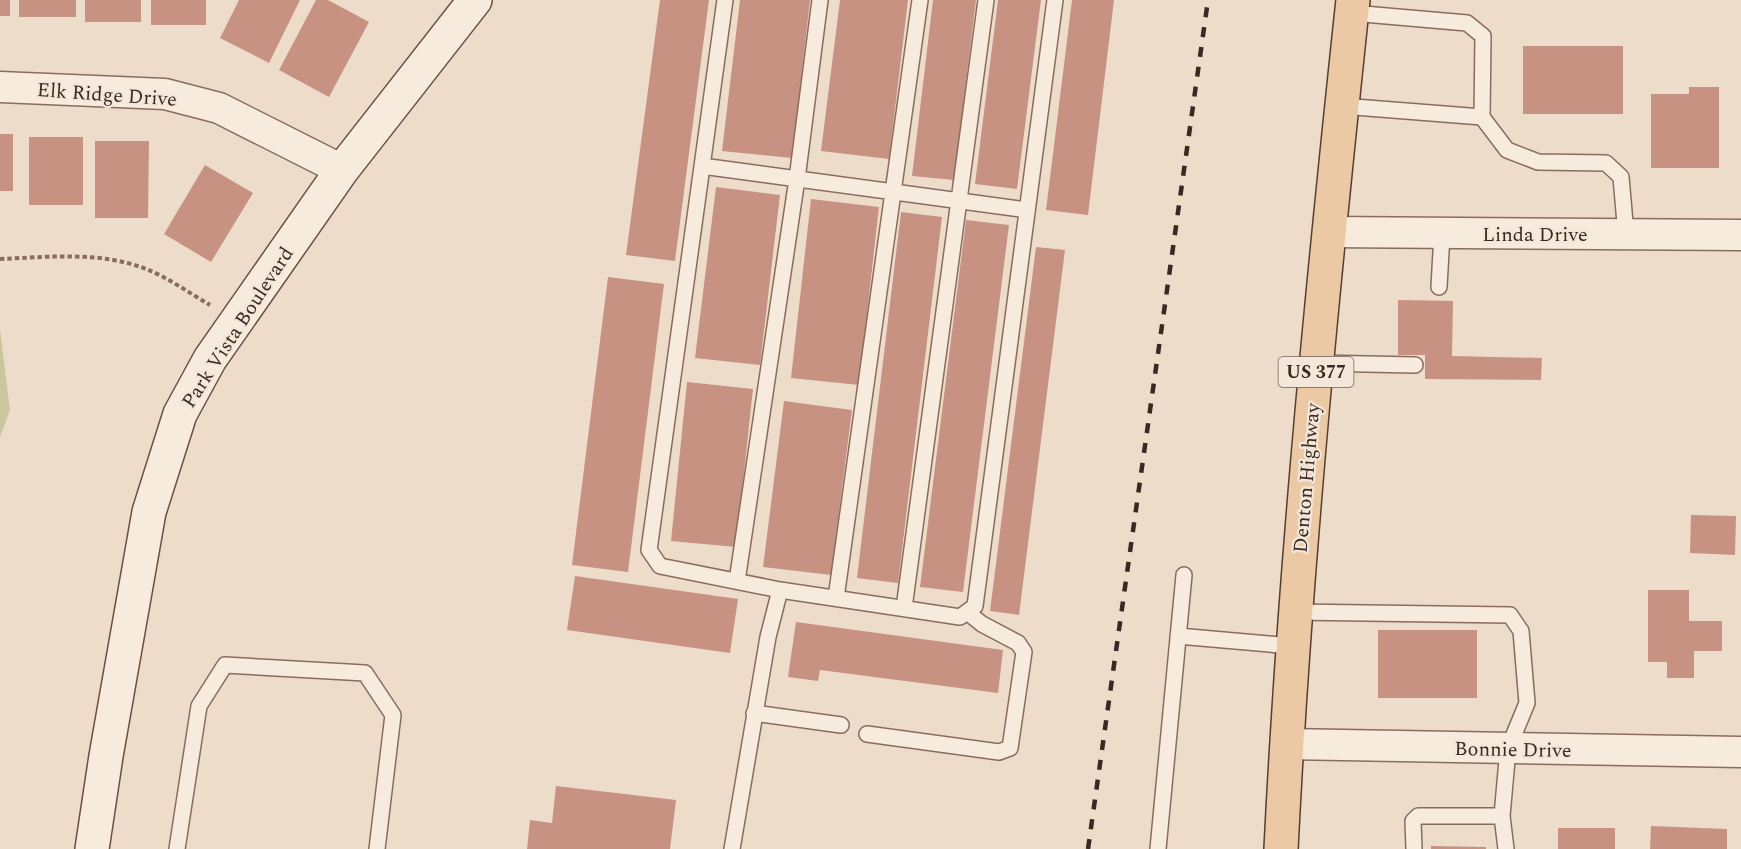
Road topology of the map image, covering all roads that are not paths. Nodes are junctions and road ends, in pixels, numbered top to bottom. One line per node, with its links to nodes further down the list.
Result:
1 (475, 0): 12 (street, Park Vista Boulevard)
2 (725, 0): 11 (lane)
3 (820, 0): 13 (lane)
4 (920, 0): 14 (lane)
5 (986, 0): 15 (lane)
6 (1055, 0): 16 (lane)
7 (1352, 6): 9 (main road, Denton Highway / US 377); 10 (lane)
8 (0, 87): 12 (street, Elk Ridge Drive)
9 (1342, 106): 10 (lane); 17 (main road, Denton Highway / US 377)
10 (1482, 117): 19 (lane)
11 (702, 166): 13 (lane); 25 (lane)
12 (342, 170): 40 (street, Park Vista Boulevard)
13 (797, 179): 14 (lane); 25 (lane)
14 (892, 192): 15 (lane); 27 (lane)
15 (960, 201): 16 (lane); 28 (lane)
16 (1027, 210): 29 (lane)
17 (1329, 232): 18 (street, Linda Drive); 22 (main road, Denton Highway / US 377)
18 (1442, 234): 19 (street, Linda Drive); 21 (lane)
19 (1626, 235): 20 (street, Linda Drive)
20 (1741, 235)
21 (1439, 287)
22 (1317, 363): 23 (lane); 30 (main road, Denton Highway / US 377)
23 (1415, 365)
24 (1184, 575): 31 (lane)
25 (737, 581): 26 (lane)
26 (780, 590): 27 (lane); 33 (lane)
27 (836, 598): 28 (lane)
28 (904, 608): 29 (lane)
29 (966, 612): 35 (lane)
30 (1294, 612): 32 (main road, Denton Highway / US 377); 37 (lane)
31 (1178, 636): 32 (lane); 44 (lane)
32 (1291, 646): 36 (main road, Denton Highway / US 377)
33 (754, 713): 34 (lane); 43 (lane)
34 (841, 725)
35 (867, 734)
36 (1286, 744): 37 (street, Bonnie Drive); 45 (main road, Denton Highway / US 377)
37 (1508, 749): 38 (street, Bonnie Drive); 39 (lane)
38 (1741, 752)
39 (1503, 816): 46 (lane); 47 (lane)
40 (92, 849)
41 (177, 849): 42 (lane)
42 (377, 849)
43 (732, 849)
44 (1158, 849)
45 (1281, 849)
46 (1413, 849)
47 (1506, 849)

